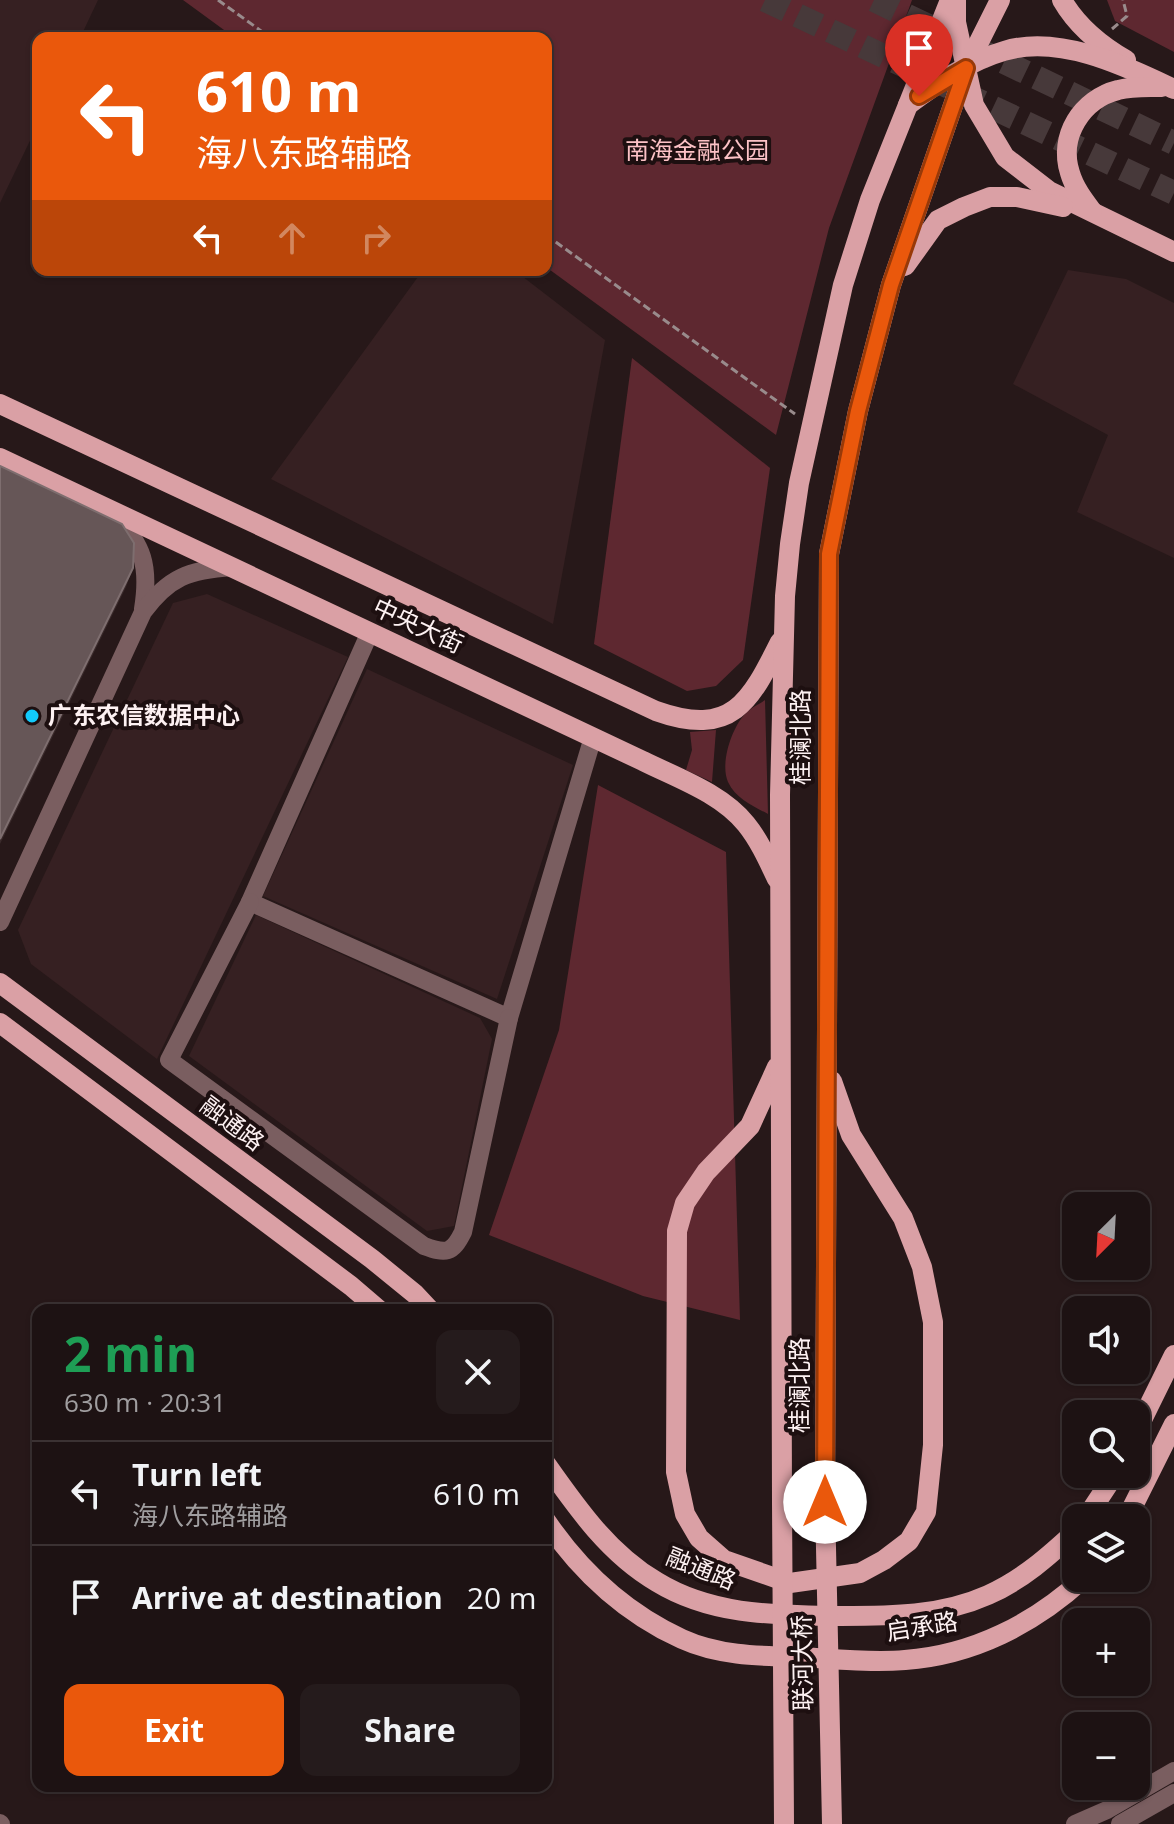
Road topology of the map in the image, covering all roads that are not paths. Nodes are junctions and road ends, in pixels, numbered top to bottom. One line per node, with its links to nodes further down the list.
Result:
1 (953, 0): 4 (main road); 6 (main road, 桂澜北路)
2 (1000, 0): 4 (main road, 桂澜北路)
3 (1062, 0): 5 (main road)
4 (966, 68): 5 (main road); 6 (main road); 7 (main road); 9 (main road, 桂澜北路)
5 (1172, 88): 7 (main road)
6 (906, 106): 16 (main road, 桂澜北路)
7 (1095, 214): 8 (main road); 9 (main road)
8 (1174, 252)
9 (891, 285): 28 (main road, 桂澜北路)
10 (0, 404): 16 (main road, 中央大街)
11 (0, 458): 12 (main road, 中央大街)
12 (112, 510): 13 (main road, 中央大街); 14 (street)
13 (232, 567): 14 (street); 15 (main road, 中央大街)
14 (143, 612): 18 (street)
15 (370, 632): 17 (main road, 中央大街); 21 (street)
16 (784, 635): 19 (main road, 桂澜北路)
17 (593, 737): 19 (main road, 中央大街); 24 (street)
18 (21, 872): 20 (street); 22 (street)
19 (779, 883): 27 (main road, 桂澜北路)
20 (0, 893)
21 (250, 902): 24 (street); 24 (street)
22 (0, 922)
23 (0, 983): 30 (main road, 融通路)
24 (509, 1018)
25 (0, 1023): 26 (main road)
26 (10, 1038): 29 (main road)
27 (780, 1058): 28 (main road); 35 (main road, 桂澜北路)
28 (826, 1066): 36 (main road, 桂澜北路)
29 (372, 1304)
30 (424, 1304)
31 (1174, 1355): 32 (main road)
32 (1150, 1404)
33 (1174, 1424): 37 (main road)
34 (552, 1472): 41 (main road, 融通路)
35 (782, 1502): 44 (main road, 联河大桥, bridge)
36 (825, 1502): 45 (main road, 联河大桥, bridge)
37 (1134, 1504)
38 (552, 1529): 40 (main road, 启承路)
39 (1062, 1543): 41 (main road, 启承路)
40 (1066, 1592)
41 (743, 1613)
42 (1174, 1771): 46 (street)
43 (1174, 1793): 47 (street)
44 (784, 1824)
45 (832, 1824)
46 (1075, 1824)
47 (1120, 1824)

